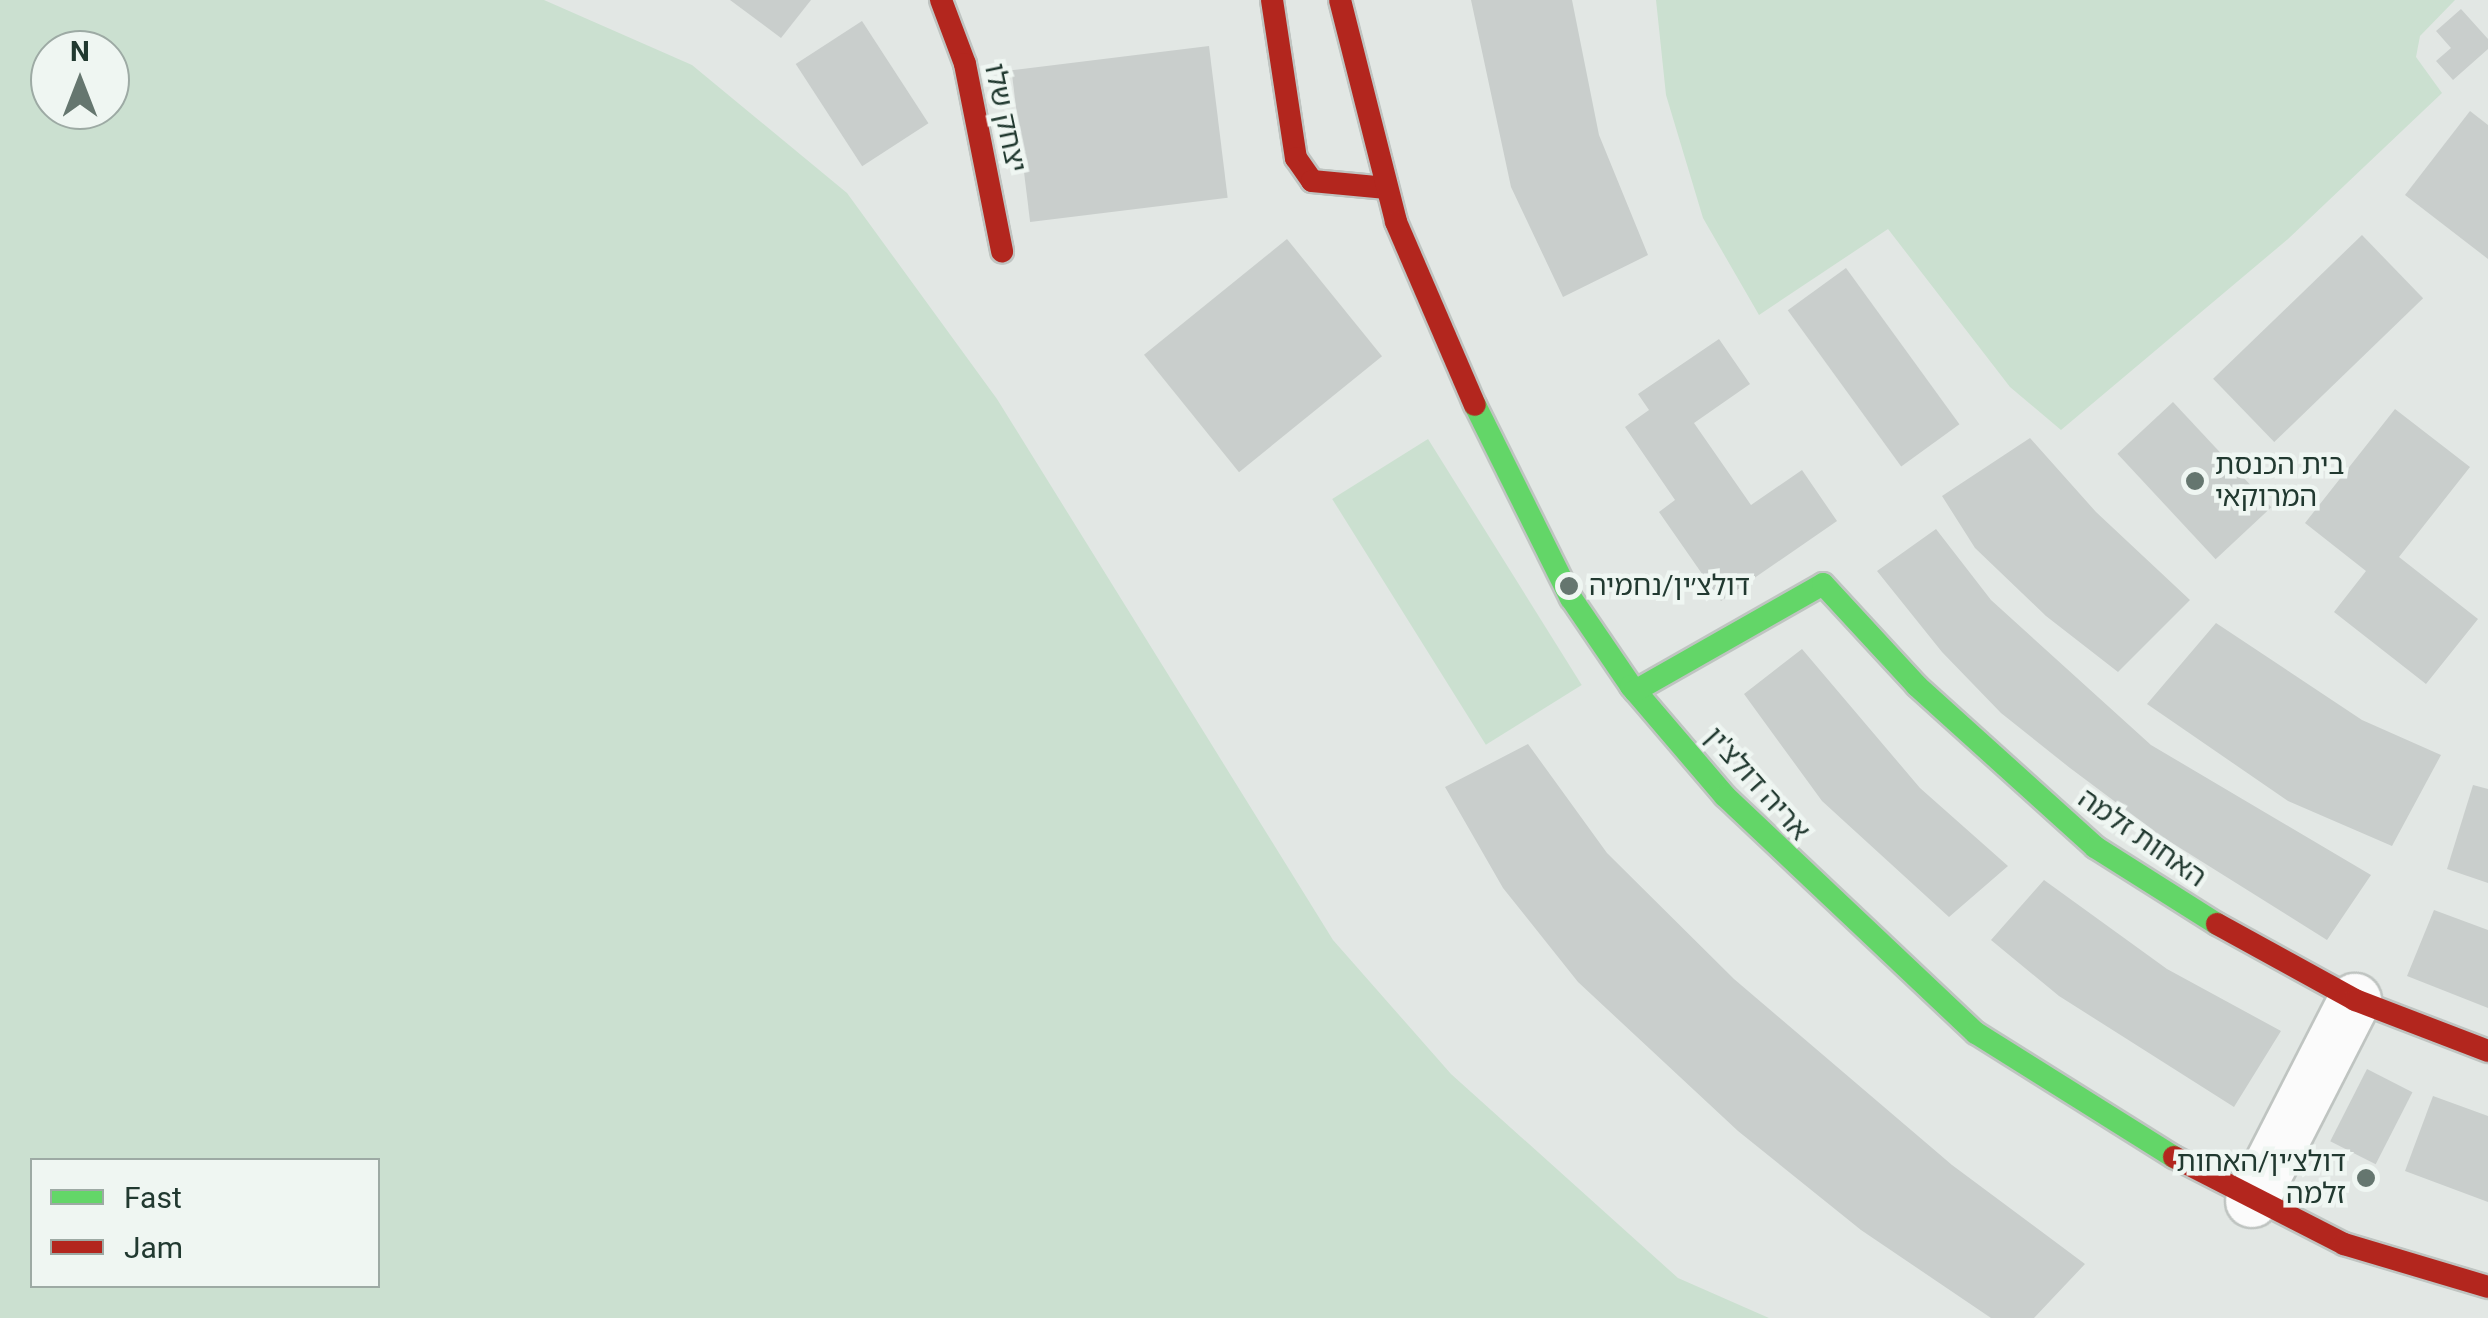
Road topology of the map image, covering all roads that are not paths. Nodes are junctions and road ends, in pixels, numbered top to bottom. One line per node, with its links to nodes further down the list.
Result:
1 (941, 0): 5 (street, יצחק שלו)
2 (1272, 0): 4 (street)
3 (1340, 0): 4 (street, אריה דולצ'ין)
4 (1386, 188): 6 (street, אריה דולצ'ין)
5 (1002, 251)
6 (1636, 692): 7 (street, האחות זלמה); 9 (street, אריה דולצ'ין)
7 (2355, 1000): 8 (street, האחות זלמה); 9 (street)
8 (2488, 1051)
9 (2252, 1201): 10 (street, אריה דולצ'ין)
10 (2488, 1287)

